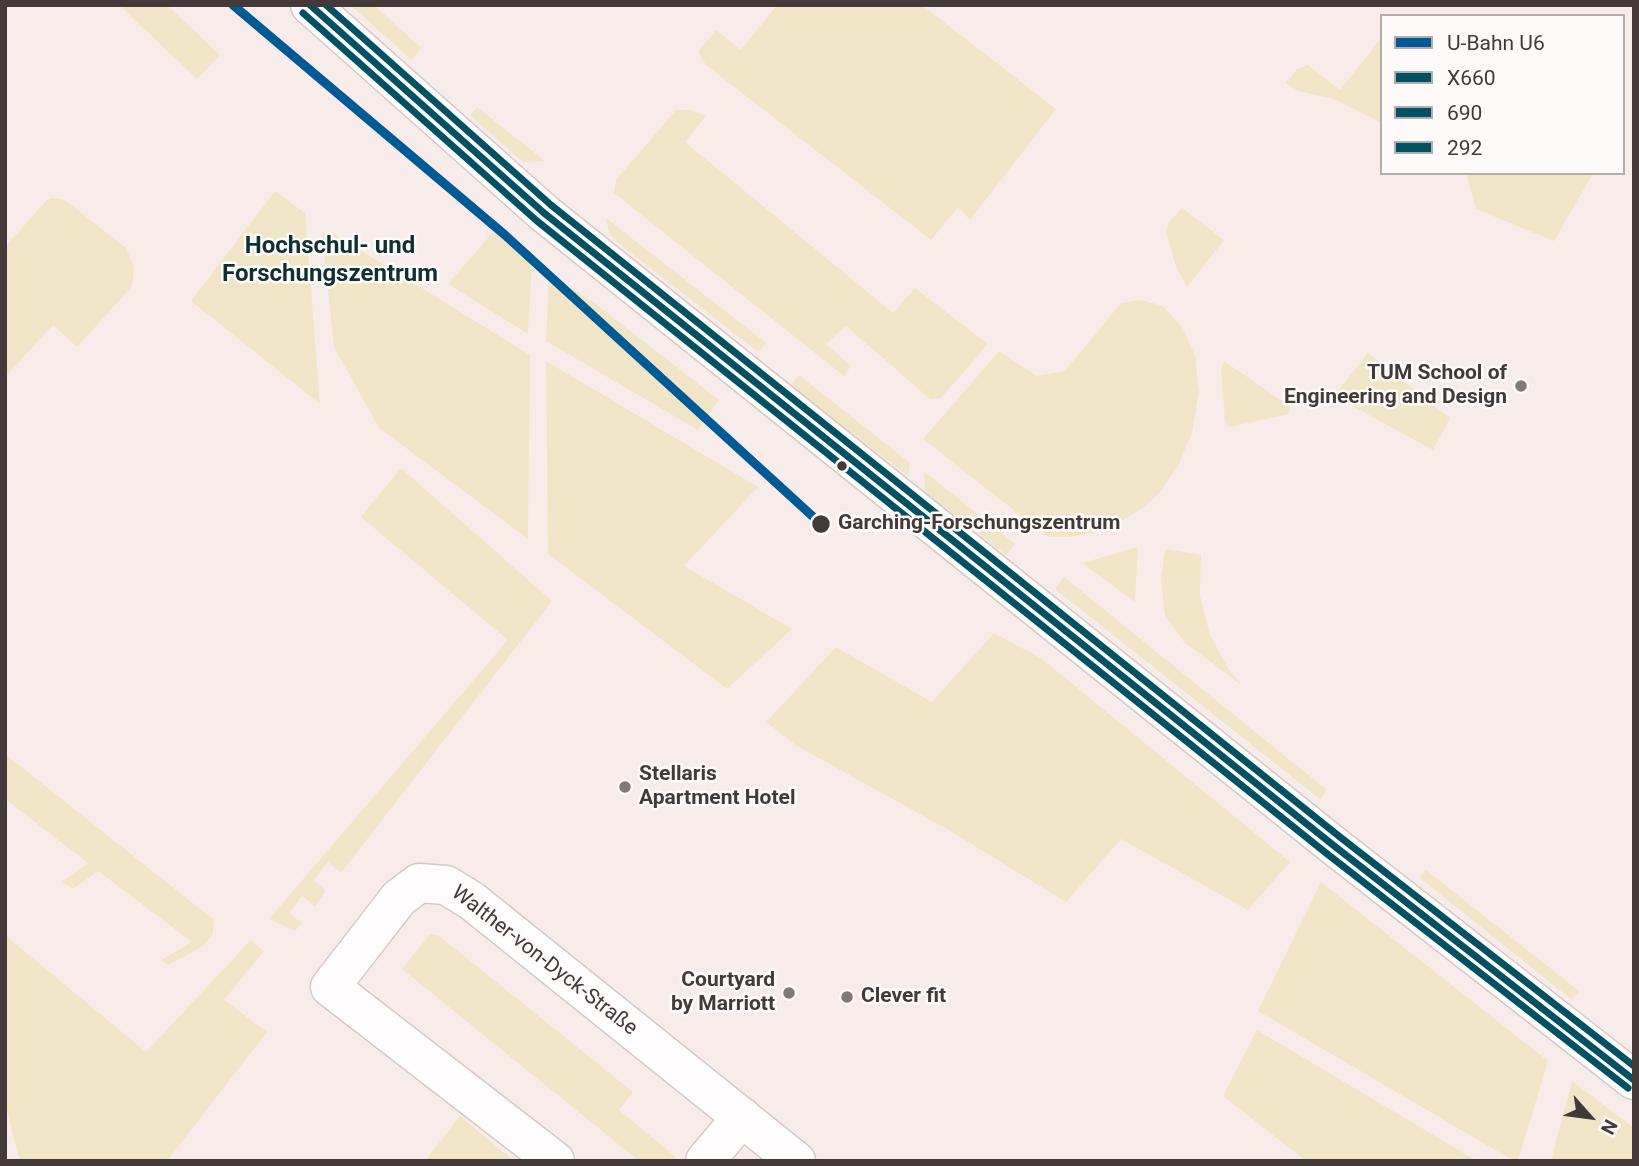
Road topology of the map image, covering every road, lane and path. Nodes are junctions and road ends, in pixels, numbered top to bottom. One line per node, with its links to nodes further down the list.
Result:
1 (310, 5): 2 (street)
2 (1634, 1080)
3 (741, 1117): 4 (street, Walther-von-Dyck-Straße); 5 (street); 6 (street, Walther-von-Dyck-Straße)
4 (555, 1161)
5 (705, 1161)
6 (796, 1161)

